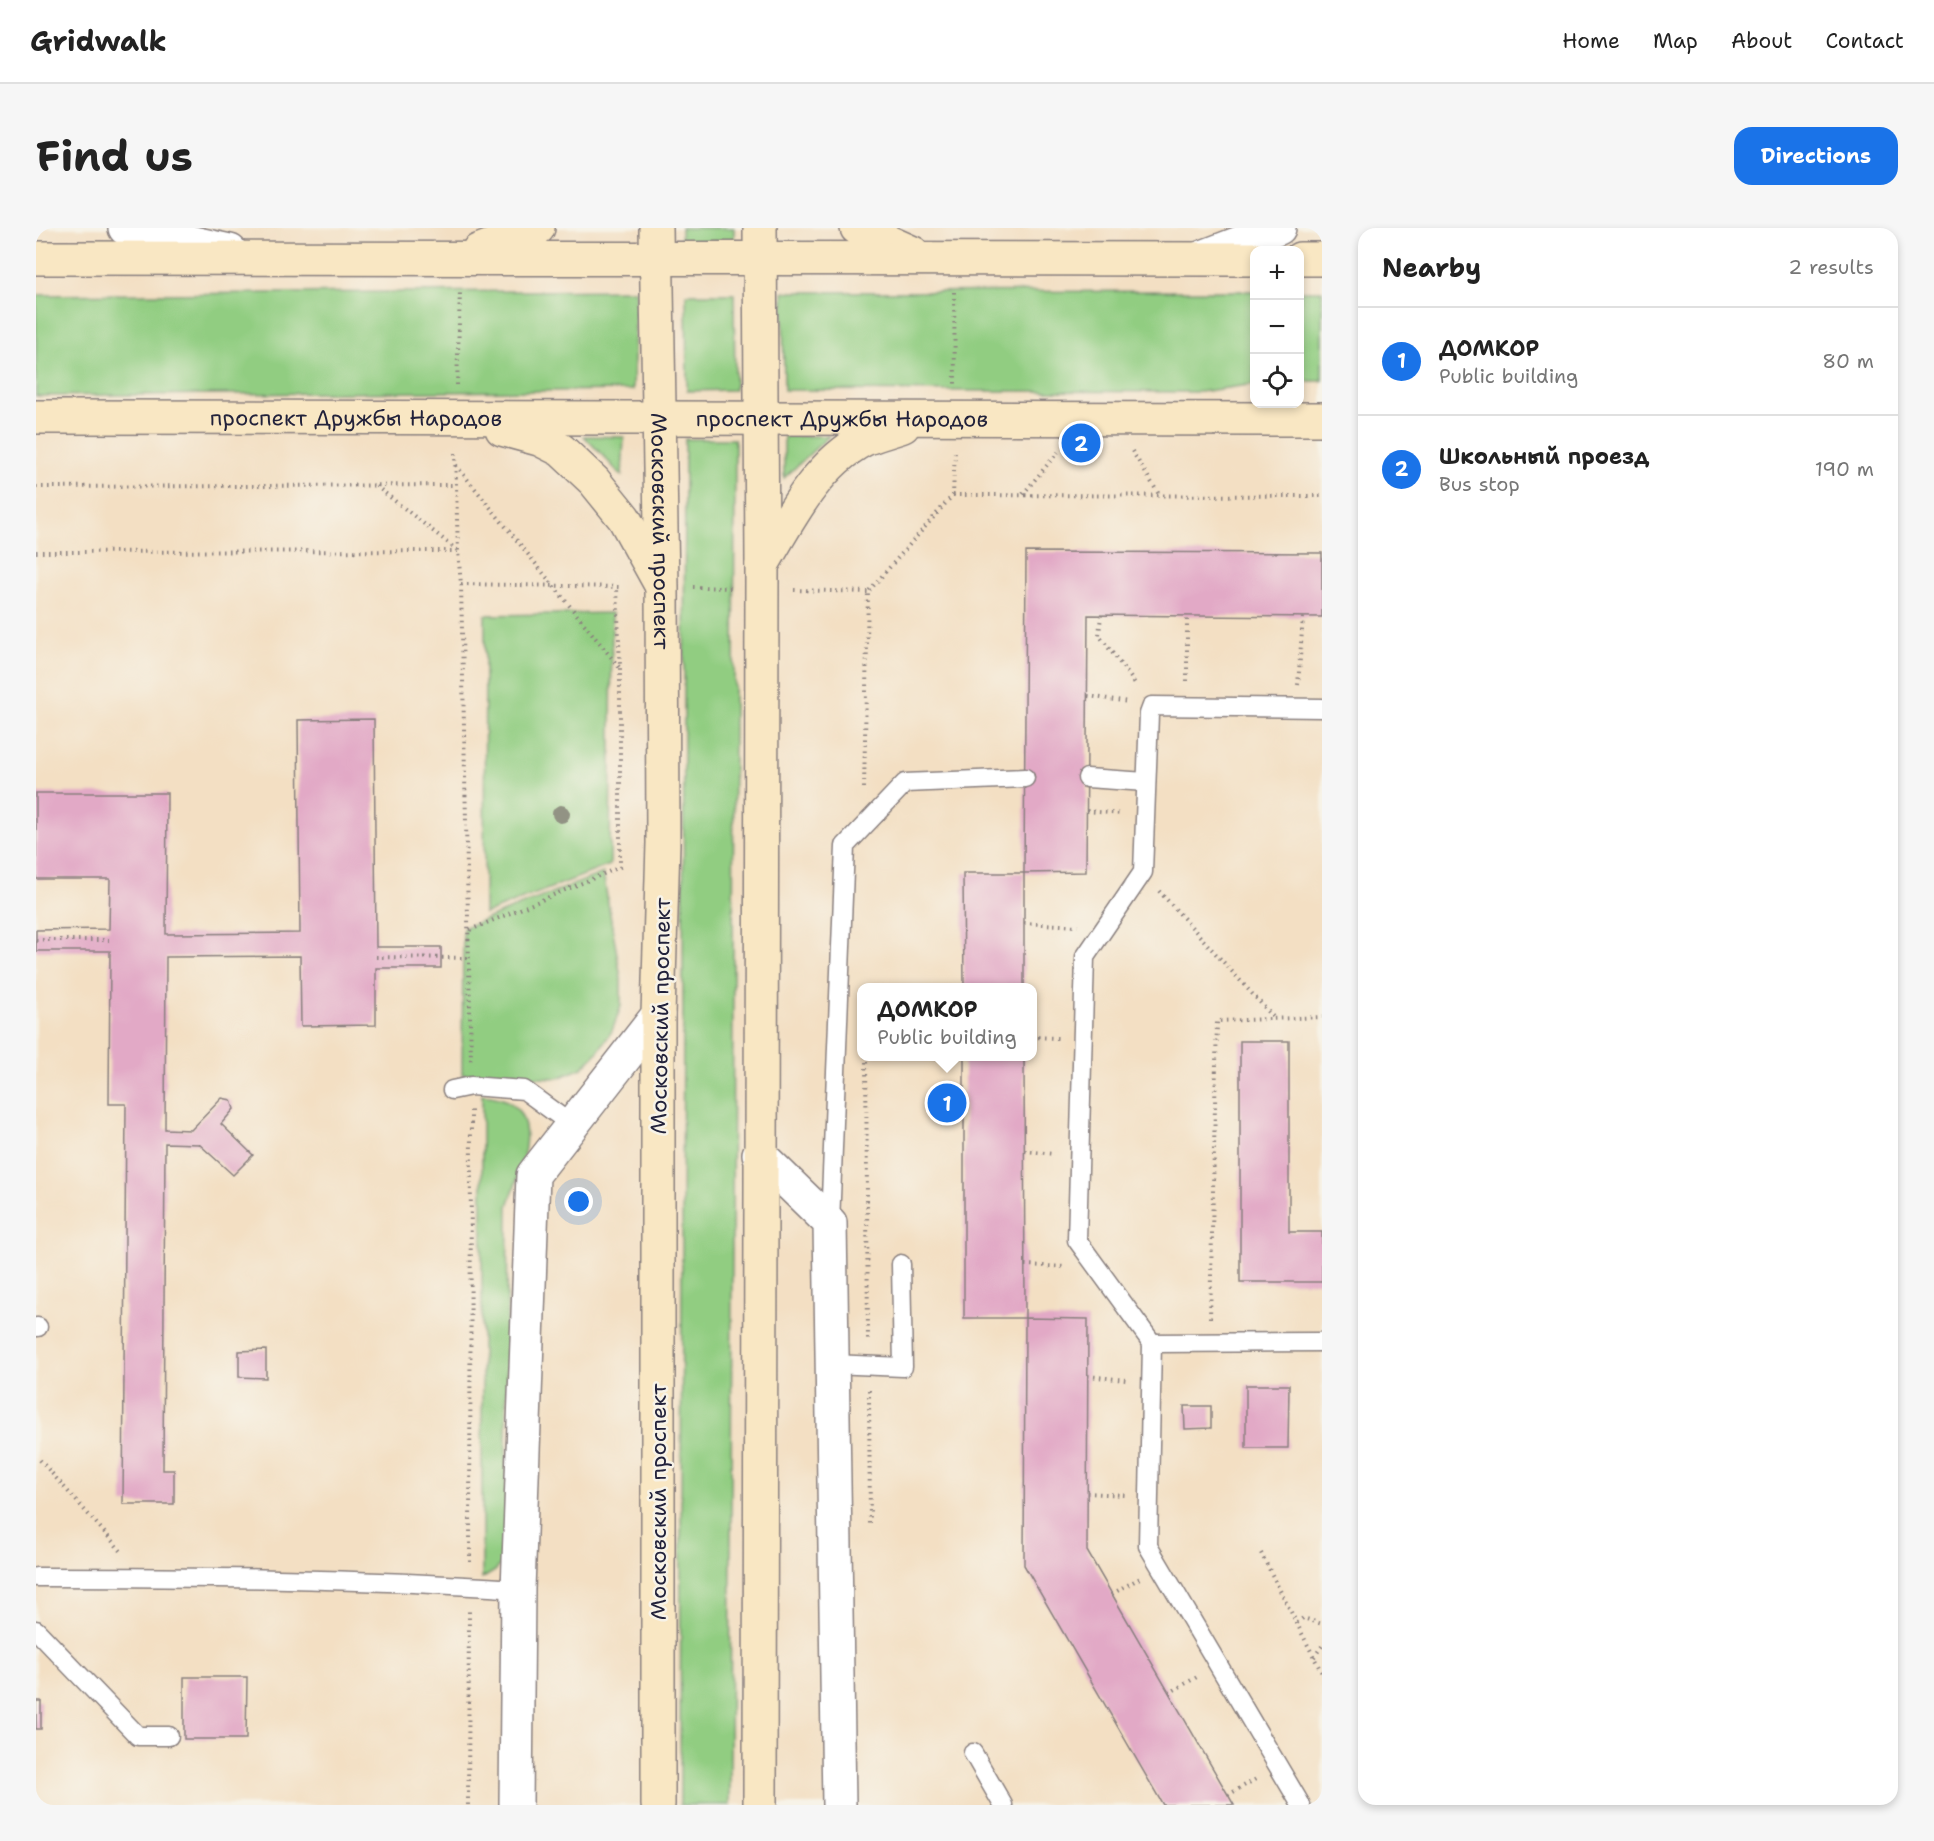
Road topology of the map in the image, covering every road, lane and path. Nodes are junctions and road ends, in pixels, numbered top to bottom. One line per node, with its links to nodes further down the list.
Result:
1 (125, 228): 9 (street)
2 (538, 228): 10 (main road)
3 (857, 228): 11 (main road)
4 (1236, 228): 12 (lane)
5 (1279, 228): 12 (street)
6 (657, 243): 7 (main road); 10 (main road); 24 (main road, Московский проспект)
7 (760, 243): 11 (main road); 25 (main road)
8 (36, 258): 9 (main road)
9 (261, 258): 10 (main road)
10 (461, 258)
11 (926, 258): 12 (main road)
12 (1200, 258): 13 (main road)
13 (1250, 258)
14 (1304, 259): 15 (main road)
15 (1322, 259)
16 (460, 291): 21 (path)
17 (954, 292): 18 (path)
18 (955, 391)
19 (1322, 397): 20 (main road)
20 (1304, 399)
21 (457, 405): 23 (main road, проспект Дружбы Народов); 24 (main road, проспект Дружбы Народов); 44 (main road)
22 (1258, 408): 27 (main road)
23 (36, 417)
24 (659, 418): 25 (main road, проспект Дружбы Народов); 44 (main road, Московский проспект)
25 (760, 419): 26 (main road, проспект Дружбы Народов); 41 (main road)
26 (922, 419): 27 (main road, проспект Дружбы Народов); 41 (main road)
27 (1215, 419): 28 (main road, проспект Дружбы Народов)
28 (1322, 419)
29 (1065, 443): 37 (path)
30 (956, 444): 36 (path)
31 (455, 453): 32 (path)
32 (455, 463): 33 (path); 43 (path)
33 (456, 485): 34 (path); 39 (path)
34 (376, 486): 35 (path); 39 (path)
35 (36, 487)
36 (953, 495): 37 (path); 46 (path)
37 (1022, 495): 38 (path)
38 (1322, 496)
39 (458, 551): 40 (path); 42 (path)
40 (36, 552)
41 (762, 565): 76 (main road)
42 (461, 584): 43 (path); 64 (path)
43 (554, 585): 50 (path); 50 (path)
44 (673, 587): 45 (path); 69 (main road, Московский проспект)
45 (734, 588)
46 (788, 590)
47 (1101, 615): 52 (path)
48 (1187, 616): 53 (path)
49 (1303, 617): 54 (path)
50 (620, 667): 64 (path)
51 (1088, 696): 52 (path)
52 (1152, 706): 53 (lane); 58 (lane)
53 (1186, 707): 54 (lane)
54 (1296, 708): 55 (lane)
55 (1322, 708)
56 (1025, 778): 77 (lane)
57 (1087, 778): 58 (lane)
58 (1146, 782): 60 (lane)
59 (1087, 811): 60 (path)
60 (1145, 816): 61 (lane)
61 (1143, 872): 63 (lane); 71 (path)
62 (1024, 923): 63 (path)
63 (1106, 927): 80 (lane)
64 (470, 930): 68 (path)
65 (36, 940): 66 (path)
66 (109, 940)
67 (376, 957): 68 (path)
68 (470, 958): 73 (path)
69 (658, 1015): 75 (street); 113 (main road, Московский проспект)
70 (1322, 1017): 71 (path)
71 (1275, 1019): 83 (path)
72 (866, 1061): 85 (path)
73 (471, 1086): 74 (lane); 75 (lane); 96 (path)
74 (452, 1090)
75 (572, 1125): 97 (street)
76 (759, 1154): 77 (street); 114 (main road)
77 (830, 1223): 84 (street)
78 (901, 1264): 85 (lane)
79 (1025, 1265): 80 (path)
80 (1098, 1269): 82 (lane)
81 (1322, 1342): 83 (lane)
82 (1152, 1343): 83 (lane); 87 (lane)
83 (1210, 1343)
84 (832, 1364): 85 (lane); 115 (street)
85 (869, 1366): 91 (path)
86 (1088, 1376): 87 (path)
87 (1151, 1382): 90 (lane)
88 (40, 1460): 95 (path)
89 (1087, 1493): 90 (path)
90 (1148, 1497): 93 (lane)
91 (870, 1532)
92 (1261, 1553): 99 (path)
93 (1160, 1567): 98 (path); 104 (lane)
94 (36, 1577): 95 (lane)
95 (144, 1577): 96 (lane)
96 (470, 1586): 97 (lane); 111 (path)
97 (518, 1589): 112 (street)
98 (1112, 1594)
99 (1297, 1623): 100 (path); 103 (path)
100 (1322, 1624)
101 (36, 1630): 107 (lane)
102 (1322, 1646): 103 (path)
103 (1314, 1658): 105 (path)
104 (1218, 1665): 106 (path); 109 (lane)
105 (1322, 1674)
106 (1169, 1693)
107 (169, 1736)
108 (973, 1754): 116 (lane)
109 (1278, 1767): 110 (path); 117 (lane)
110 (1228, 1795)
111 (468, 1805)
112 (516, 1805)
113 (658, 1805)
114 (760, 1805)
115 (839, 1805)
116 (1003, 1805)
117 (1301, 1805)

